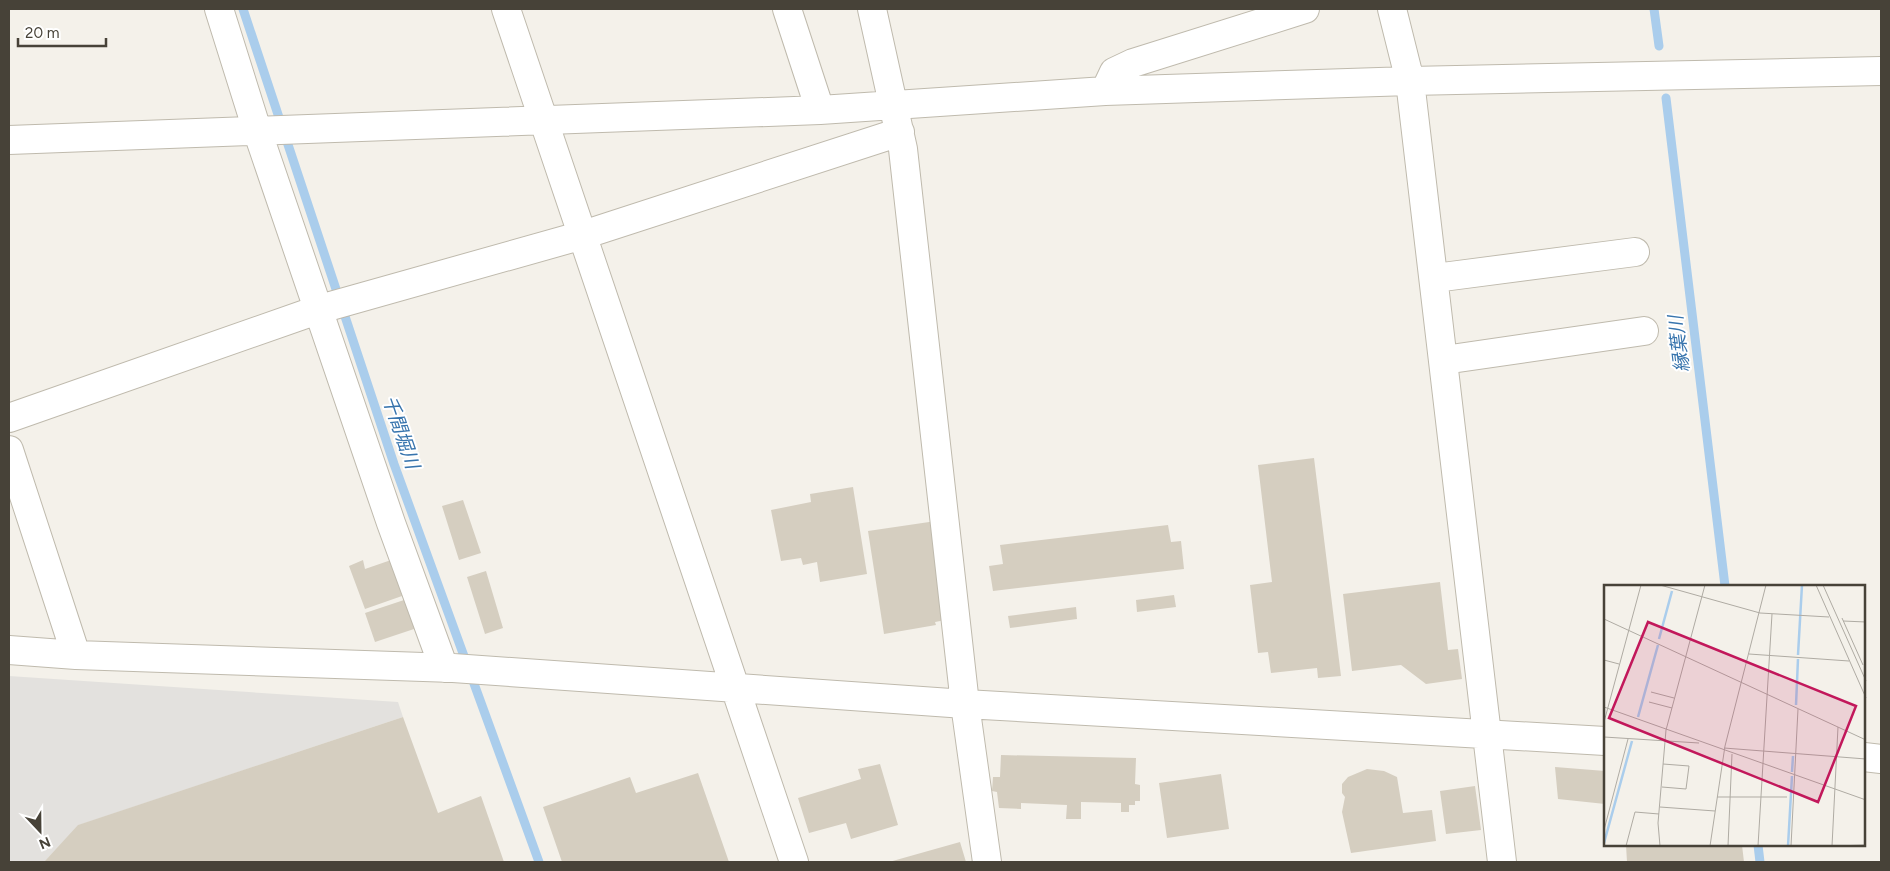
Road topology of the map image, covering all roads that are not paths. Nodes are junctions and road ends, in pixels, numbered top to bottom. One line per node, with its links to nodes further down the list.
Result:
1 (218, 9): 13 (street)
2 (506, 9): 12 (street)
3 (787, 9): 11 (street)
4 (872, 9): 10 (street)
5 (1305, 9): 9 (street)
6 (1392, 9): 8 (street)
7 (1881, 71): 8 (street)
8 (1410, 81): 9 (street); 18 (street)
9 (1105, 91): 10 (street)
10 (894, 104): 11 (street); 14 (street)
11 (820, 110): 12 (street)
12 (545, 120): 13 (street); 16 (street)
13 (262, 129): 15 (street); 19 (street)
14 (900, 132): 16 (street); 28 (street)
15 (9, 140)
16 (583, 235): 19 (street); 27 (street)
17 (1635, 252): 18 (street)
18 (1435, 278): 21 (street)
19 (335, 305): 22 (street); 26 (street)
20 (1644, 331): 21 (street)
21 (1444, 360): 29 (street)
22 (9, 418)
23 (9, 450): 25 (street)
24 (9, 650): 25 (street)
25 (76, 655): 26 (street)
26 (448, 668): 27 (street)
27 (734, 689): 28 (street); 33 (street)
28 (965, 704): 29 (street); 34 (street)
29 (1485, 733): 30 (street); 35 (street)
30 (1604, 741)
31 (1865, 758): 32 (street)
32 (1881, 759)
33 (794, 862)
34 (987, 862)
35 (1502, 862)

